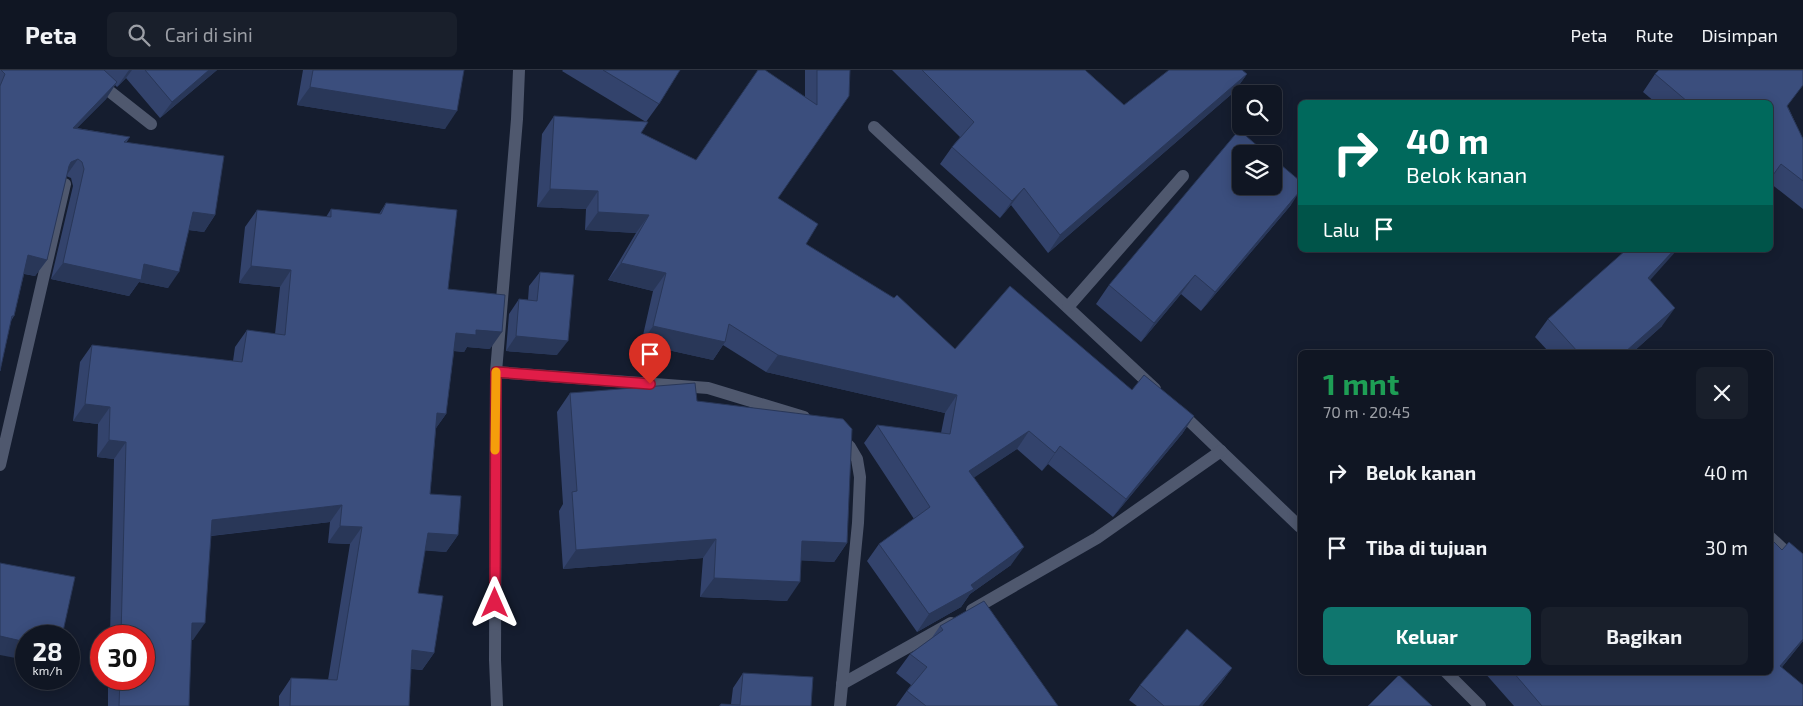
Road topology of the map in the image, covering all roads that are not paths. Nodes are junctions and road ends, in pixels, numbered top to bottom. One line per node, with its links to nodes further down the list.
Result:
1 (86, 70): 3 (street)
2 (519, 70): 8 (street)
3 (151, 124)
4 (874, 127): 7 (street)
5 (1183, 176): 7 (street)
6 (65, 184): 12 (street)
7 (1068, 306): 11 (street)
8 (496, 372): 9 (street); 18 (street)
9 (813, 420)
10 (833, 430): 17 (street)
11 (1221, 451): 13 (street); 17 (street)
12 (0, 465)
13 (1298, 525)
14 (1773, 540): 15 (street)
15 (1803, 568)
16 (1449, 675): 20 (street)
17 (842, 684): 19 (street)
18 (497, 706)
19 (840, 706)
20 (1480, 706)

